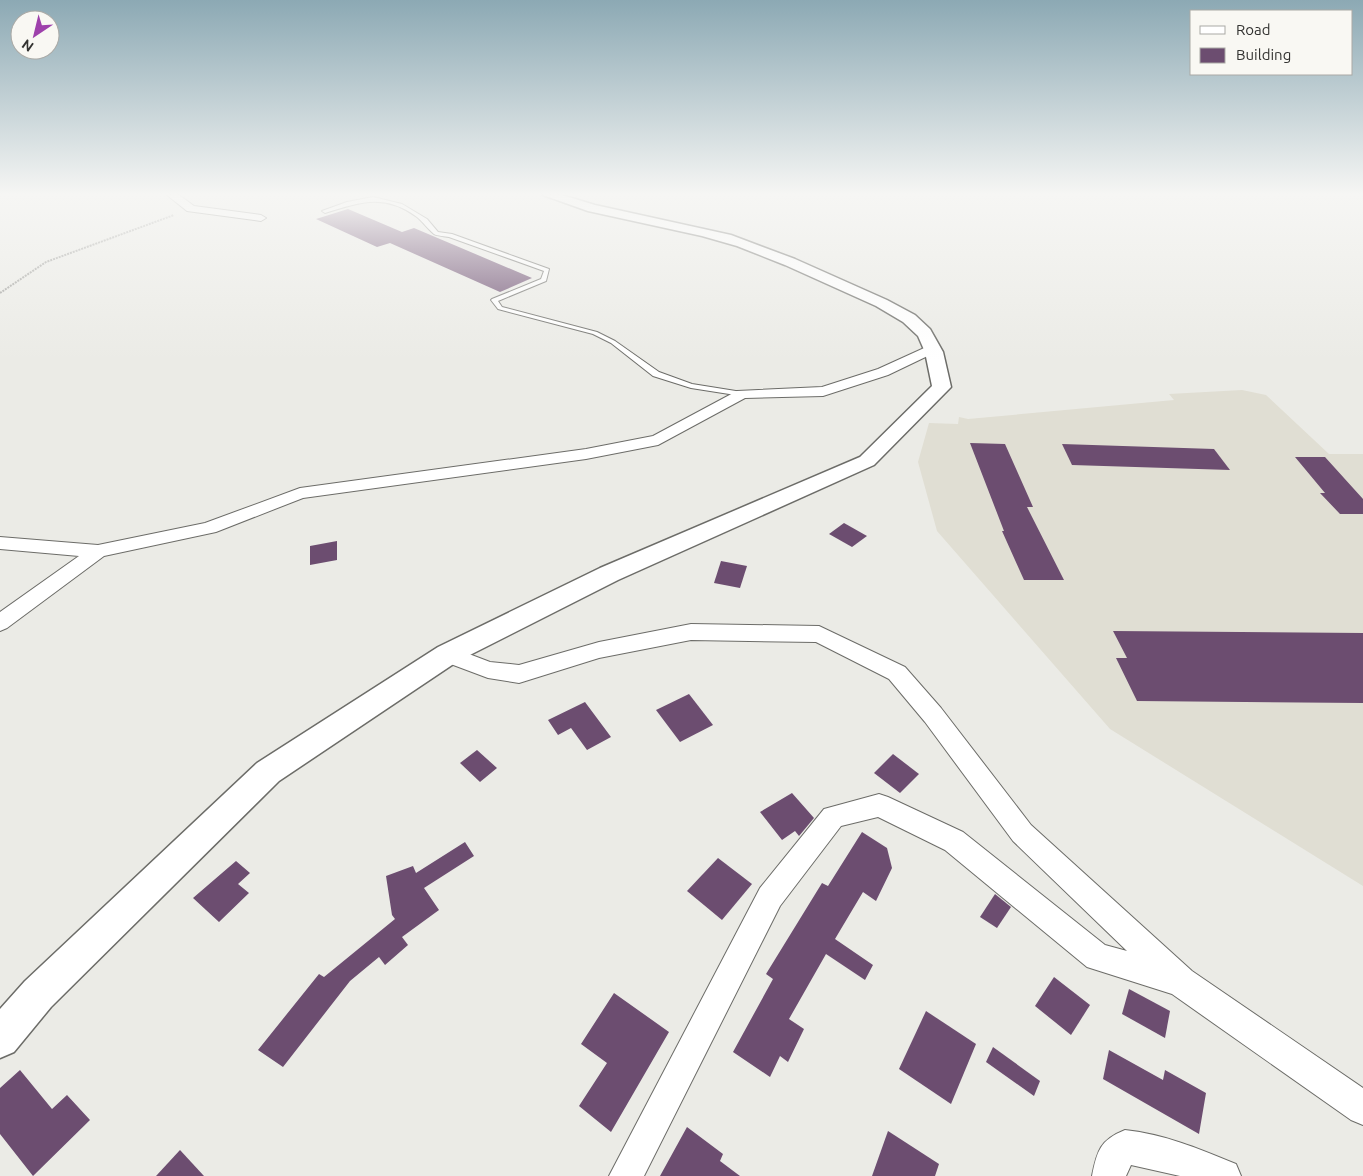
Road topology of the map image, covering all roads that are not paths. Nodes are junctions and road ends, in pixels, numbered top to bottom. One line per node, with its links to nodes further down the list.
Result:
1 (491, 250): 4 (lane)
2 (759, 250): 3 (street)
3 (933, 348): 4 (street); 8 (street)
4 (742, 394): 6 (street)
5 (0, 543): 6 (street)
6 (98, 551): 7 (street)
7 (0, 623)
8 (448, 654): 9 (street); 10 (street)
9 (1180, 982): 11 (street); 12 (street)
10 (0, 1038)
11 (1363, 1108)
12 (626, 1176)
13 (1109, 1176): 14 (street)
14 (1224, 1176)

